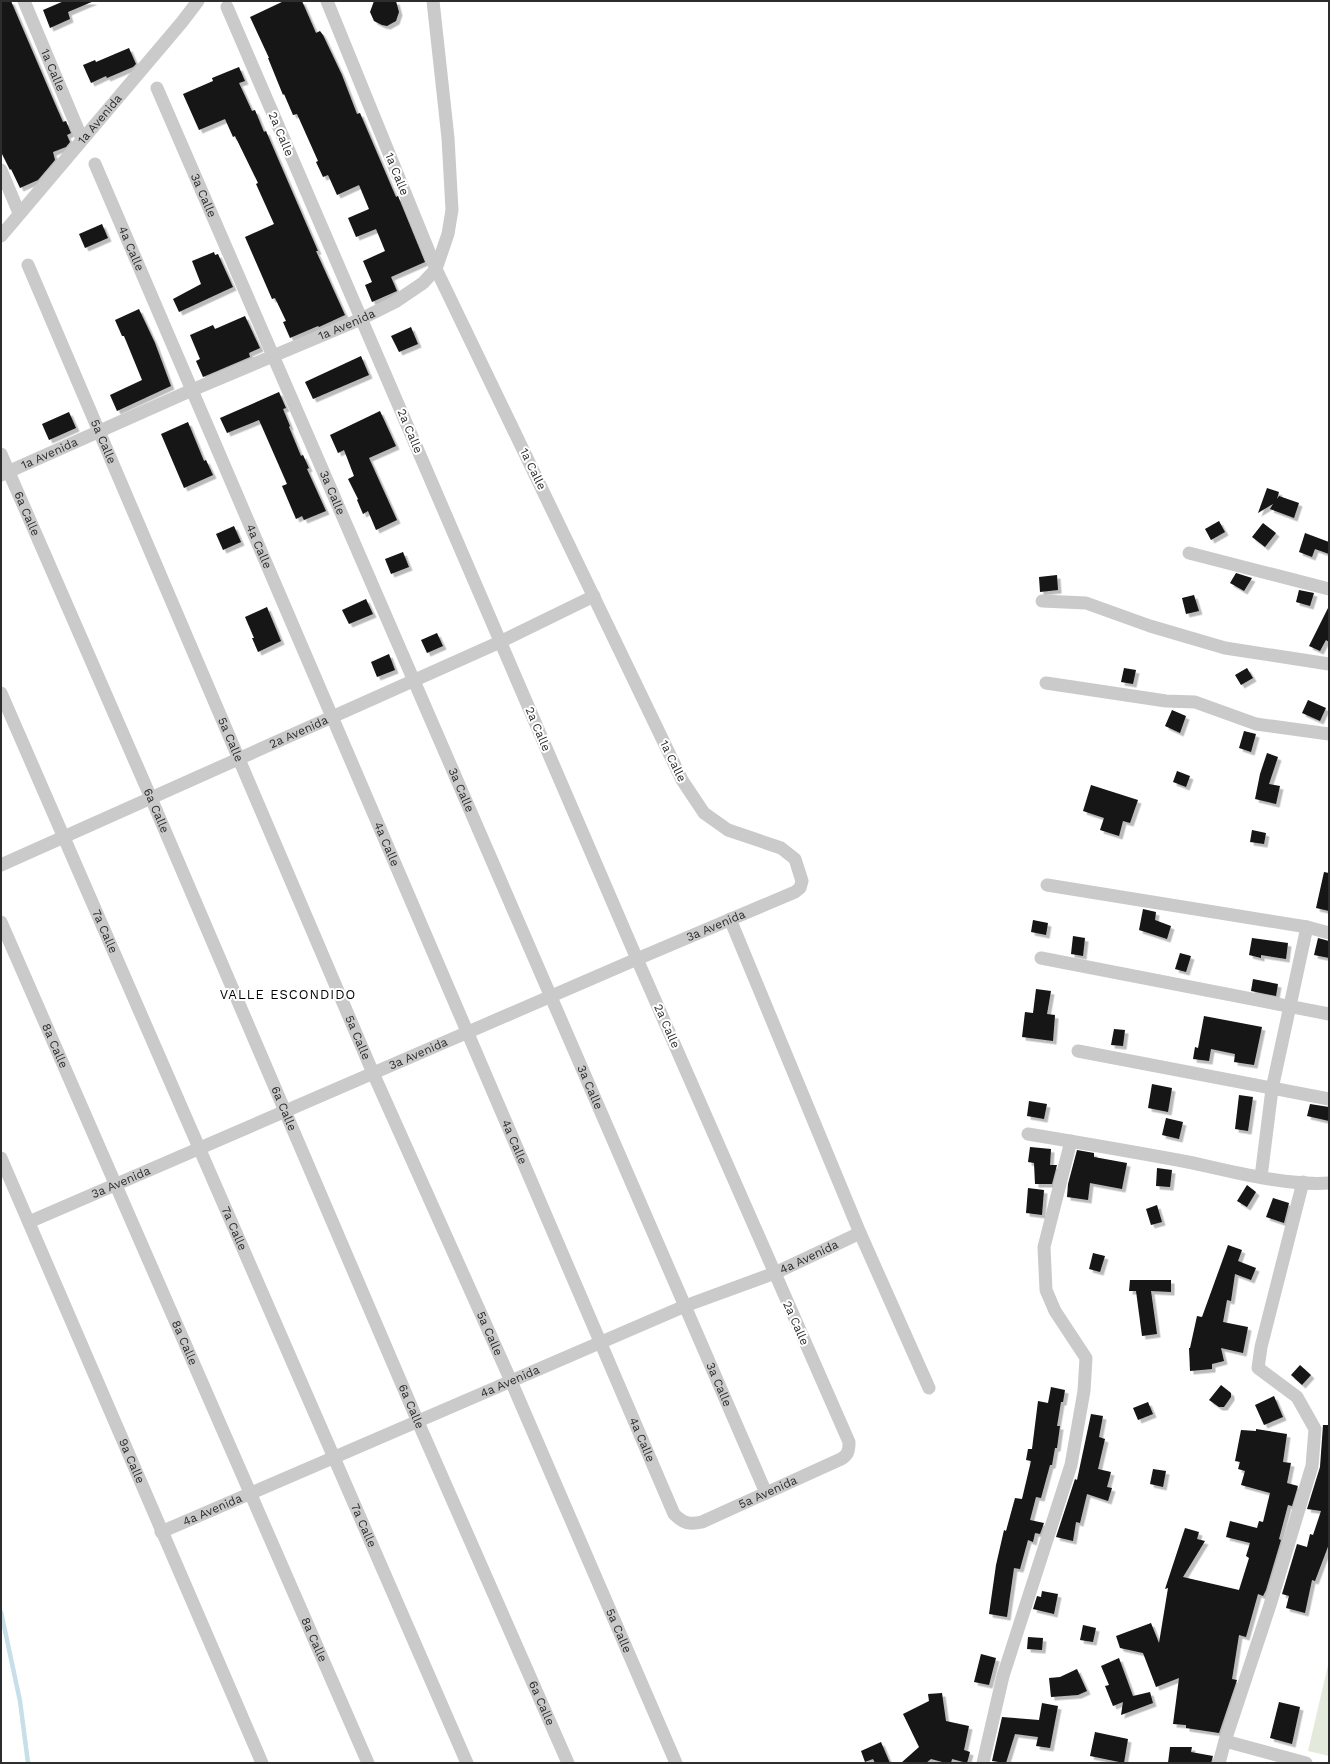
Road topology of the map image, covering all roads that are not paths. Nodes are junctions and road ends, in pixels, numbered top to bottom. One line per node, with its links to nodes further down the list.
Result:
1 (24, 1): 7 (street, 1a Calle)
2 (198, 1): 7 (street, 1a Avenida)
3 (327, 1): 13 (street, 1a Calle)
4 (433, 1): 13 (street, 1a Avenida)
5 (227, 7): 14 (street, 2a Calle)
6 (157, 88): 15 (street, 3a Calle)
7 (82, 140): 10 (street, 1a Avenida)
8 (95, 164): 16 (street, 4a Calle)
9 (1, 170): 10 (street)
10 (20, 213): 11 (street, 1a Avenida)
11 (2, 231)
12 (28, 264): 17 (street, 5a Calle)
13 (436, 269): 14 (street, 1a Avenida); 22 (street, 1a Calle)
14 (361, 318): 15 (street, 1a Avenida); 24 (street, 2a Calle)
15 (273, 356): 16 (street, 1a Avenida); 26 (street, 3a Calle)
16 (192, 390): 17 (street, 1a Avenida); 29 (street, 4a Calle)
17 (98, 432): 19 (street, 1a Avenida); 31 (street, 5a Calle)
18 (1, 454): 19 (street, 6a Calle)
19 (5, 474): 32 (street, 6a Calle)
20 (1189, 553): 21 (street)
21 (1329, 589)
22 (594, 596): 24 (street, 2a Avenida); 35 (street, 1a Calle)
23 (1042, 601): 25 (street)
24 (500, 642): 26 (street, 2a Avenida); 41 (street, 2a Calle)
25 (1329, 664)
26 (414, 680): 29 (street, 2a Avenida); 43 (street, 3a Calle)
27 (1046, 683): 30 (street)
28 (1, 693): 33 (street, 7a Calle)
29 (332, 718): 31 (street, 2a Avenida); 46 (street, 4a Calle)
30 (1329, 734)
31 (239, 759): 32 (street, 2a Avenida); 48 (street, 5a Calle)
32 (151, 798): 33 (street, 2a Avenida); 51 (street, 6a Calle)
33 (64, 837): 34 (street, 2a Avenida); 54 (street, 7a Calle)
34 (1, 865)
35 (802, 881): 37 (street, 3a Avenida)
36 (1047, 885): 39 (street)
37 (730, 919): 41 (street, 3a Avenida); 61 (street)
38 (1, 922): 59 (street, 8a Calle)
39 (1307, 927): 40 (street); 44 (street)
40 (1329, 933)
41 (637, 958): 43 (street, 3a Avenida); 62 (street, 2a Calle)
42 (1041, 958): 44 (street)
43 (551, 996): 46 (street, 3a Avenida); 63 (street, 3a Calle)
44 (1288, 1008): 45 (street); 49 (street)
45 (1329, 1014)
46 (467, 1032): 48 (street, 3a Avenida); 64 (street, 4a Calle)
47 (1078, 1051): 49 (street)
48 (373, 1072): 51 (street, 3a Avenida); 65 (street, 5a Calle)
49 (1272, 1089): 50 (street); 56 (street)
50 (1329, 1099)
51 (285, 1111): 54 (street, 3a Avenida); 67 (street, 6a Calle)
52 (1028, 1134): 53 (street)
53 (1071, 1142): 56 (street); 80 (street)
54 (198, 1148): 59 (street, 3a Avenida); 69 (street, 7a Calle)
55 (1, 1158): 60 (street, 9a Calle)
56 (1261, 1177): 57 (street)
57 (1303, 1182): 58 (street); 74 (street)
58 (1329, 1183)
59 (115, 1184): 60 (street, 3a Avenida); 71 (street, 8a Calle)
60 (29, 1222): 73 (street, 9a Calle)
61 (860, 1233): 62 (street, 4a Avenida); 66 (street)
62 (775, 1273): 63 (street, 4a Avenida); 68 (street, 2a Calle)
63 (685, 1306): 64 (street, 4a Avenida); 70 (street, 3a Calle)
64 (601, 1343): 65 (street, 4a Avenida); 72 (street, 4a Calle)
65 (511, 1381): 67 (street, 4a Avenida); 79 (street, 5a Calle)
66 (929, 1388)
67 (418, 1422): 69 (street, 4a Avenida); 78 (street, 6a Calle)
68 (849, 1450): 70 (street, 5a Avenida)
69 (334, 1458): 71 (street, 4a Avenida); 77 (street, 7a Calle)
70 (766, 1493): 72 (street, 5a Avenida)
71 (250, 1494): 73 (street, 4a Avenida); 76 (street, 8a Calle)
72 (682, 1522)
73 (162, 1532): 75 (street, 9a Calle)
74 (1225, 1741): 81 (street); 82 (street)
75 (262, 1763)
76 (368, 1763)
77 (467, 1763)
78 (568, 1763)
79 (676, 1763)
80 (983, 1763)
81 (1219, 1763)
82 (1306, 1763)

